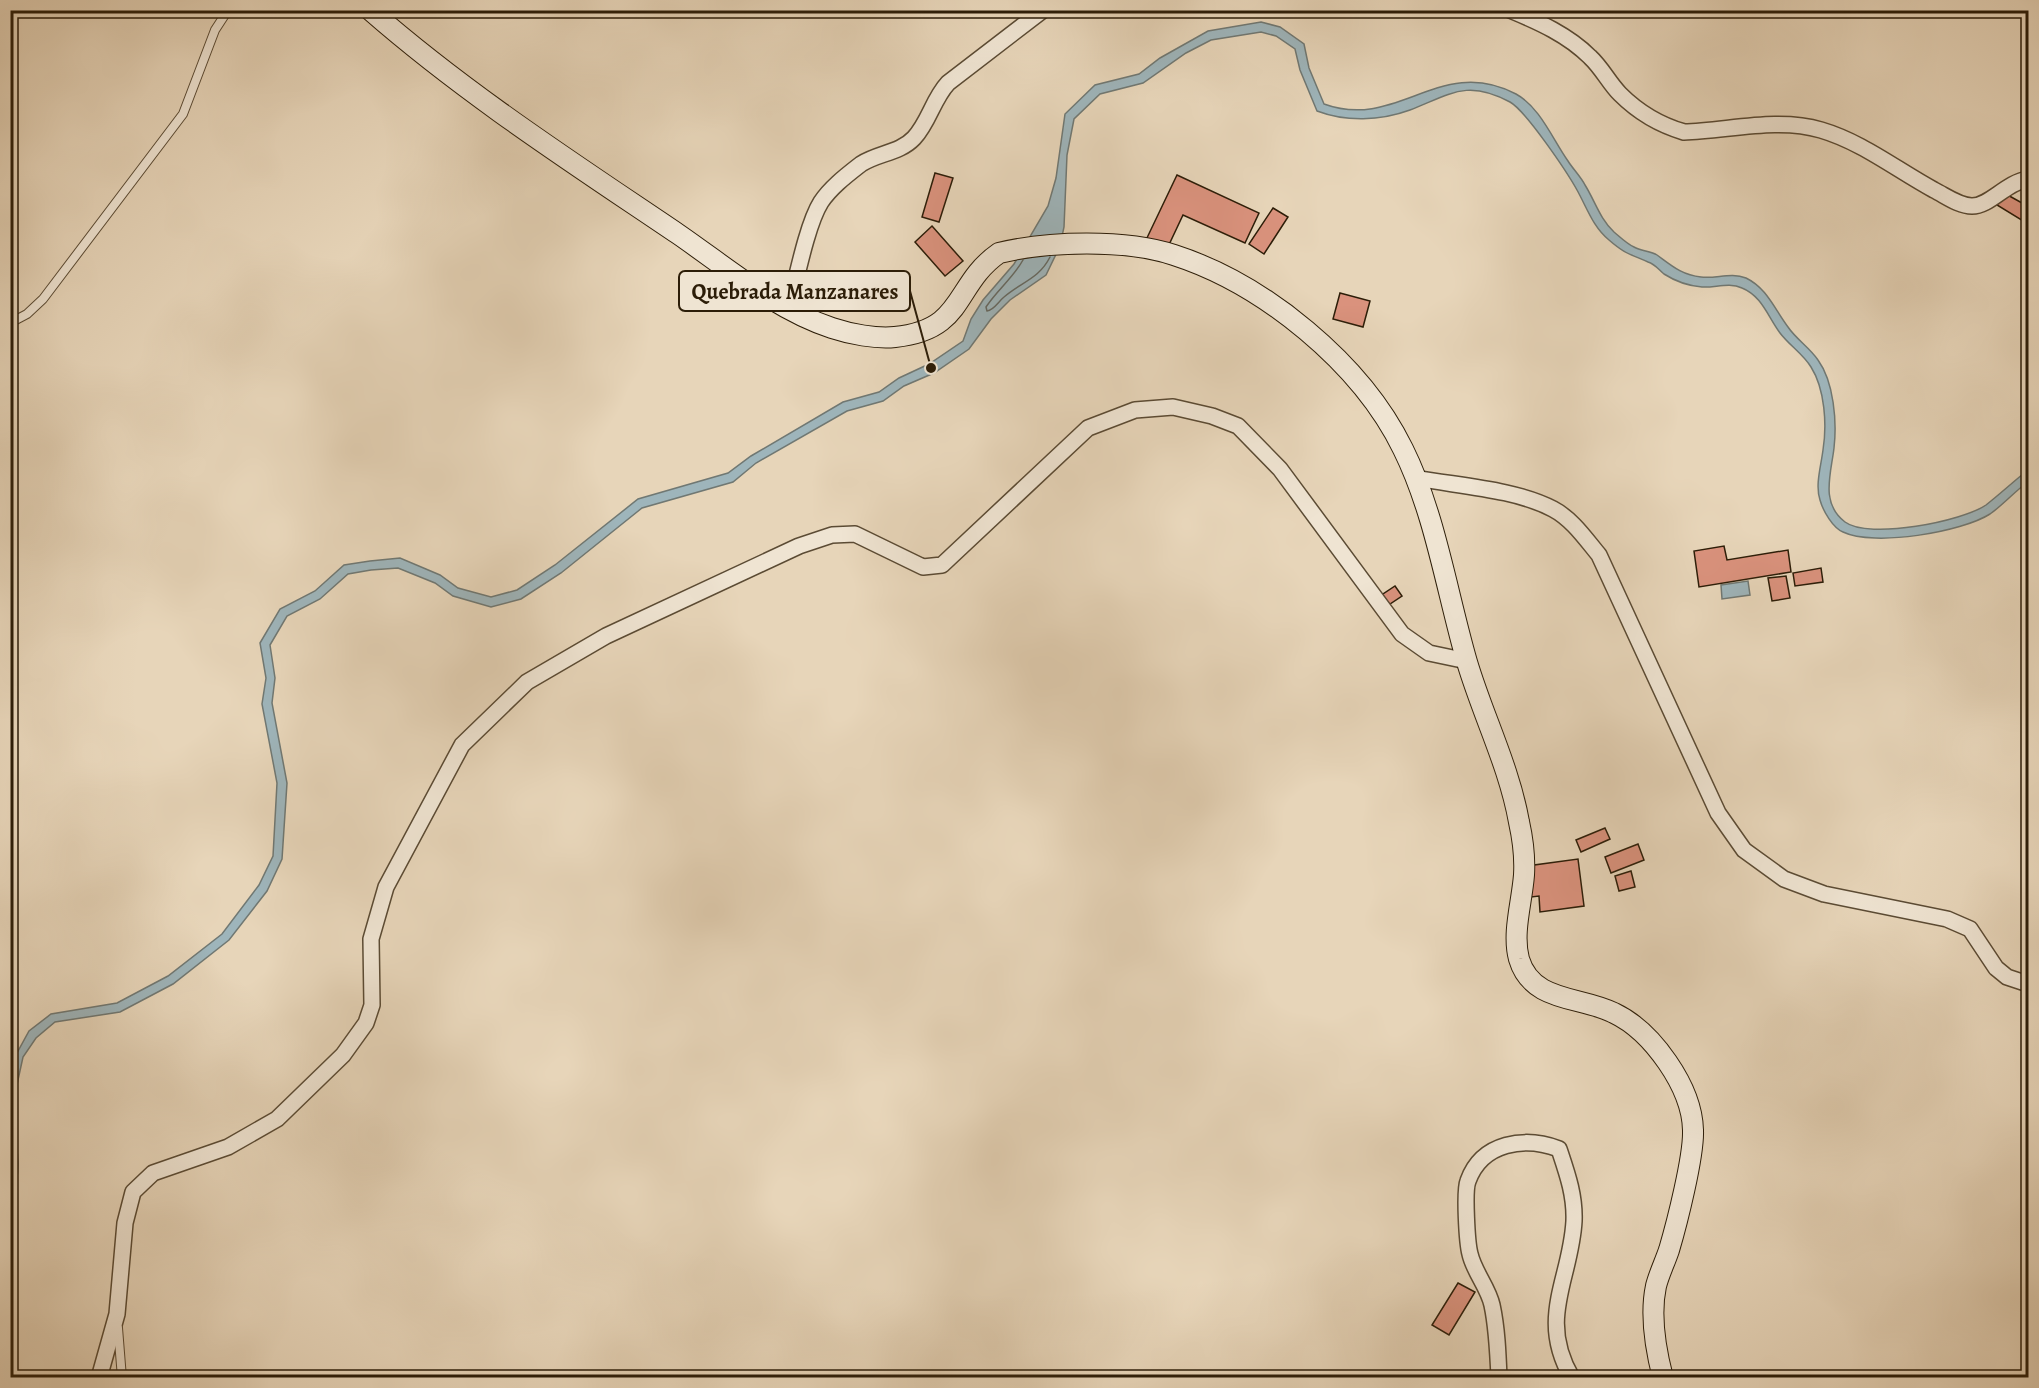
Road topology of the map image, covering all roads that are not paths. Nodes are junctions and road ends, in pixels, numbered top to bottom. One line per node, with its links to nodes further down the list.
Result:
1 (228, 10): 7 (lane)
2 (370, 10): 6 (street)
3 (1043, 10): 6 (street)
4 (1510, 10): 5 (street)
5 (2028, 179)
6 (789, 308): 8 (street)
7 (10, 323)
8 (1416, 478): 9 (street); 10 (street)
9 (1467, 662): 11 (street); 16 (street)
10 (2028, 984)
11 (117, 1314): 12 (street); 13 (lane)
12 (99, 1377)
13 (122, 1377)
14 (1499, 1377): 15 (street)
15 (1572, 1377)
16 (1663, 1377)

